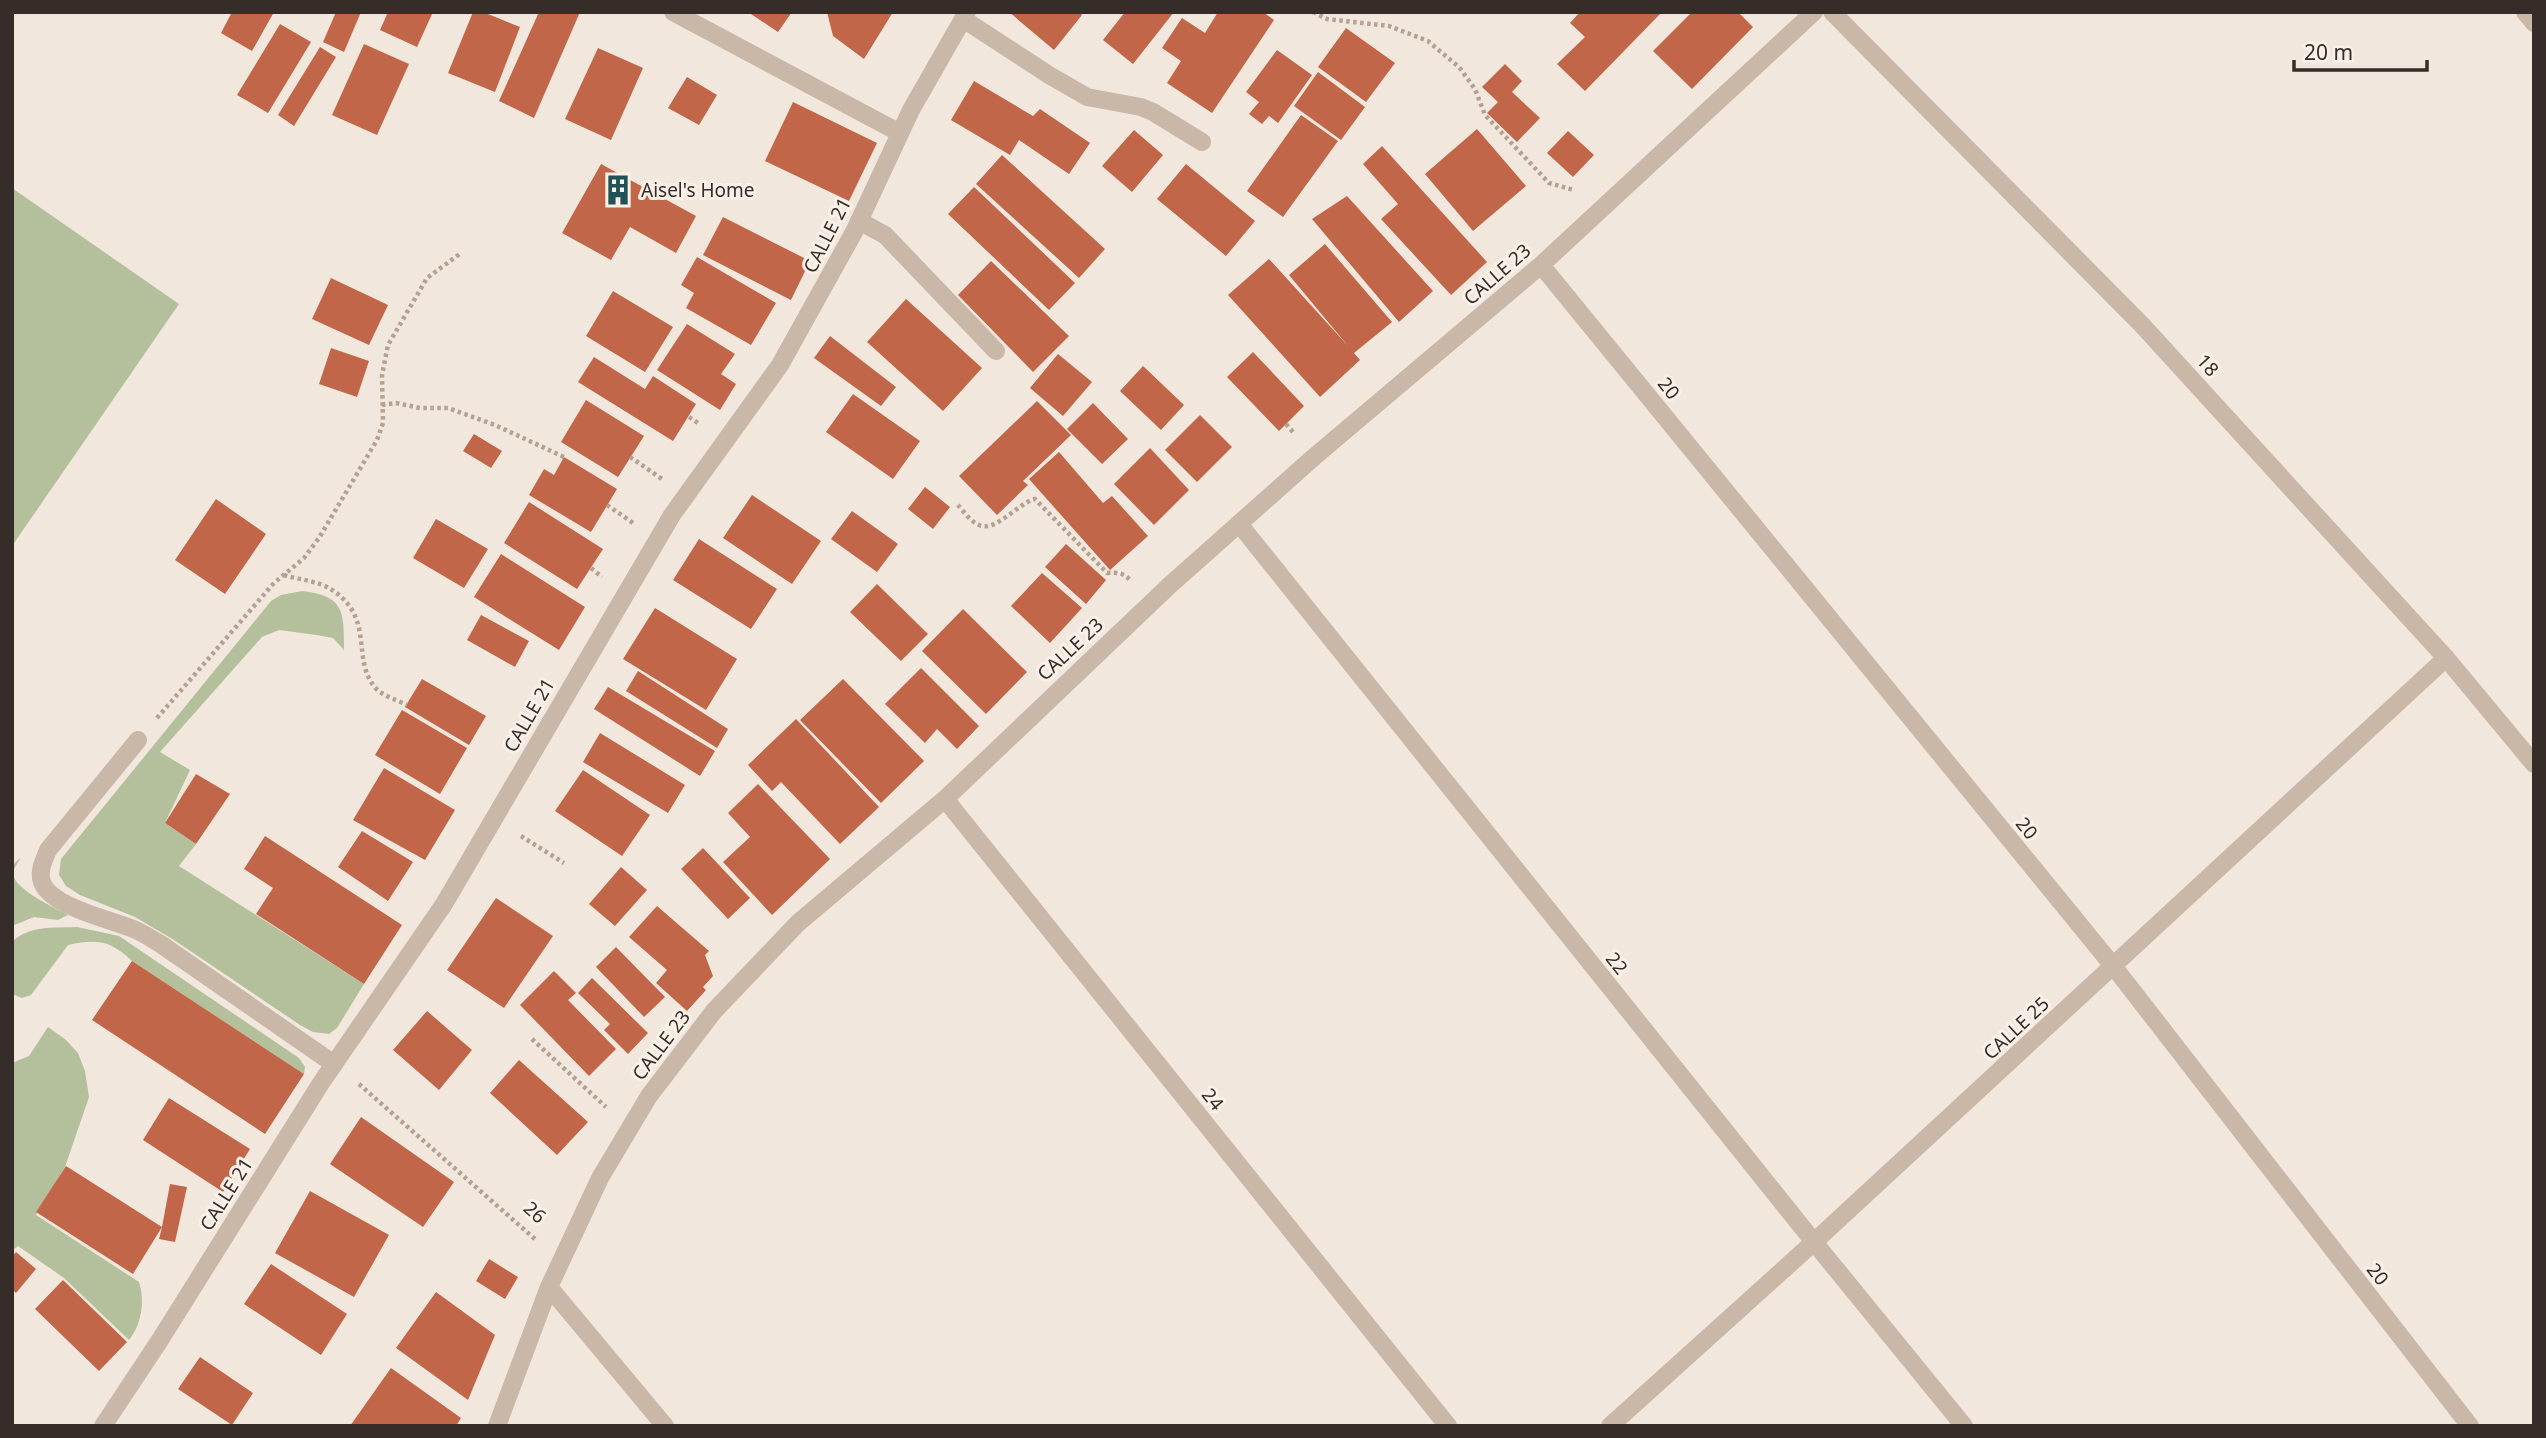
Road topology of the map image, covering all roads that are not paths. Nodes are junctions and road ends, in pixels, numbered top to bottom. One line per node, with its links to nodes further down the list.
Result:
1 (673, 12): 7 (street)
2 (1814, 12): 10 (street, CALLE 23)
3 (1832, 12): 13 (street, 18)
4 (2525, 12): 6 (street)
5 (965, 16): 7 (street, CALLE 21); 8 (street)
6 (2534, 23)
7 (900, 133): 9 (street, CALLE 21)
8 (1202, 142)
9 (859, 221): 11 (street); 18 (street, CALLE 21)
10 (1541, 265): 12 (street, CALLE 23); 17 (street, 20)
11 (996, 351)
12 (1240, 525): 16 (street, CALLE 23); 19 (street, 22)
13 (2446, 657): 15 (street, 18); 17 (street, CALLE 25)
14 (138, 740): 18 (street)
15 (2534, 764)
16 (945, 799): 20 (street, CALLE 23); 24 (street, 24)
17 (2114, 967): 19 (street, CALLE 25); 27 (street, 20)
18 (334, 1064): 21 (street, CALLE 21)
19 (1814, 1242): 25 (street, CALLE 25); 26 (street, 22)
20 (549, 1287): 22 (street, CALLE 23); 23 (street)
21 (103, 1426)
22 (497, 1426)
23 (665, 1426)
24 (1448, 1426)
25 (1610, 1426)
26 (1964, 1426)
27 (2470, 1426)

